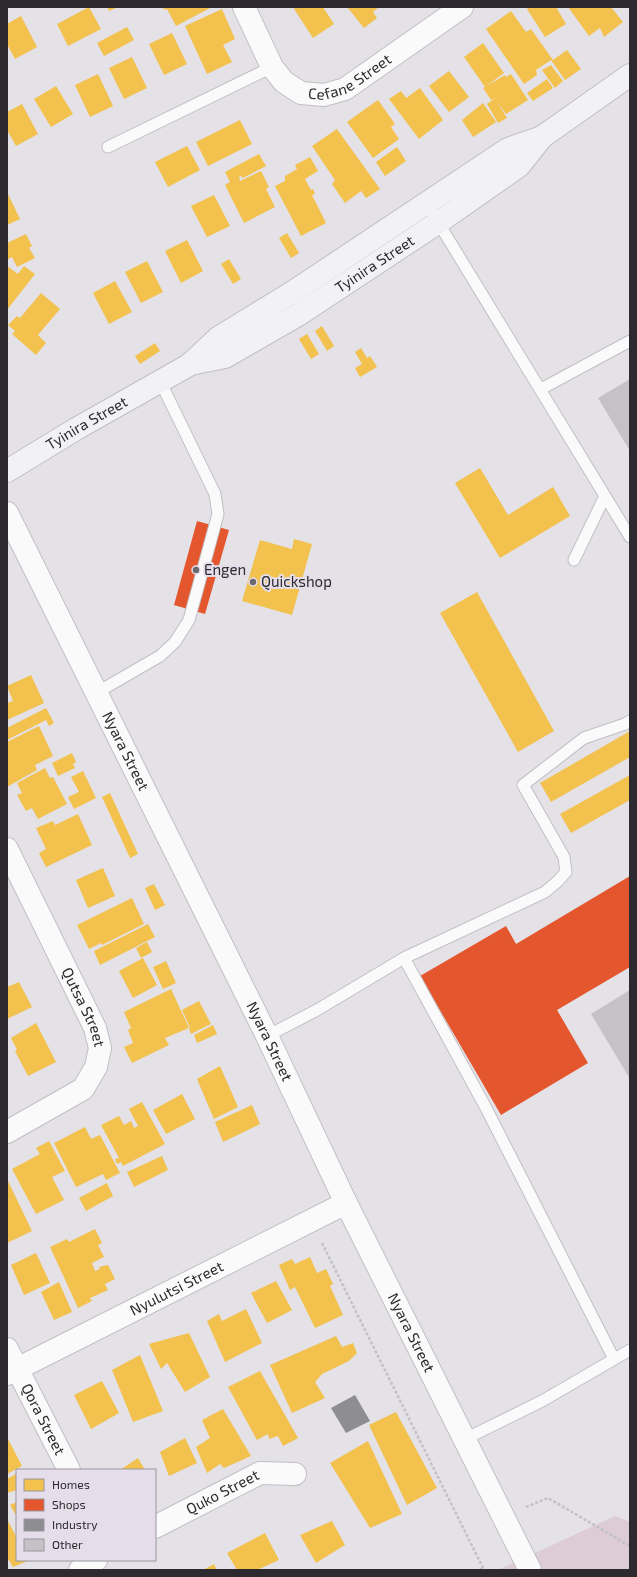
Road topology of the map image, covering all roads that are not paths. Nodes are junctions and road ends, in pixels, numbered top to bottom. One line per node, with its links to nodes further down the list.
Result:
1 (244, 7): 3 (street, Cefane Street)
2 (462, 7): 3 (street, Cefane Street)
3 (272, 67): 6 (lane)
4 (630, 75): 5 (street, Tyinira Street)
5 (542, 137): 7 (street, Tyinira Street); 8 (street, Tyinira Street)
6 (108, 148)
7 (427, 204): 8 (lane); 10 (street, Tyinira Street)
8 (439, 222): 10 (street, Tyinira Street); 12 (lane)
9 (630, 341): 12 (lane)
10 (189, 365): 11 (street, Tyinira Street)
11 (160, 381): 13 (street, Tyinira Street); 18 (lane)
12 (541, 389): 14 (lane)
13 (7, 471)
14 (605, 496): 16 (lane); 17 (lane)
15 (7, 513): 18 (street, Nyara Street)
16 (630, 537)
17 (574, 560)
18 (96, 693): 22 (street, Nyara Street)
19 (630, 721): 21 (lane)
20 (7, 849): 23 (street, Qutsa Street)
21 (404, 958): 22 (lane); 27 (lane)
22 (267, 1036): 24 (street, Nyara Street)
23 (7, 1132)
24 (346, 1203): 28 (street, Nyulutsi Street); 29 (street, Nyara Street)
25 (7, 1349): 28 (street)
26 (630, 1350): 27 (lane)
27 (614, 1359): 29 (lane)
28 (12, 1372): 30 (street, Qora Street)
29 (465, 1439): 35 (street, Nyara Street)
30 (68, 1469)
31 (295, 1474): 32 (street, Quko Street)
32 (156, 1526)
33 (94, 1561): 34 (street)
34 (80, 1570)
35 (530, 1570)

